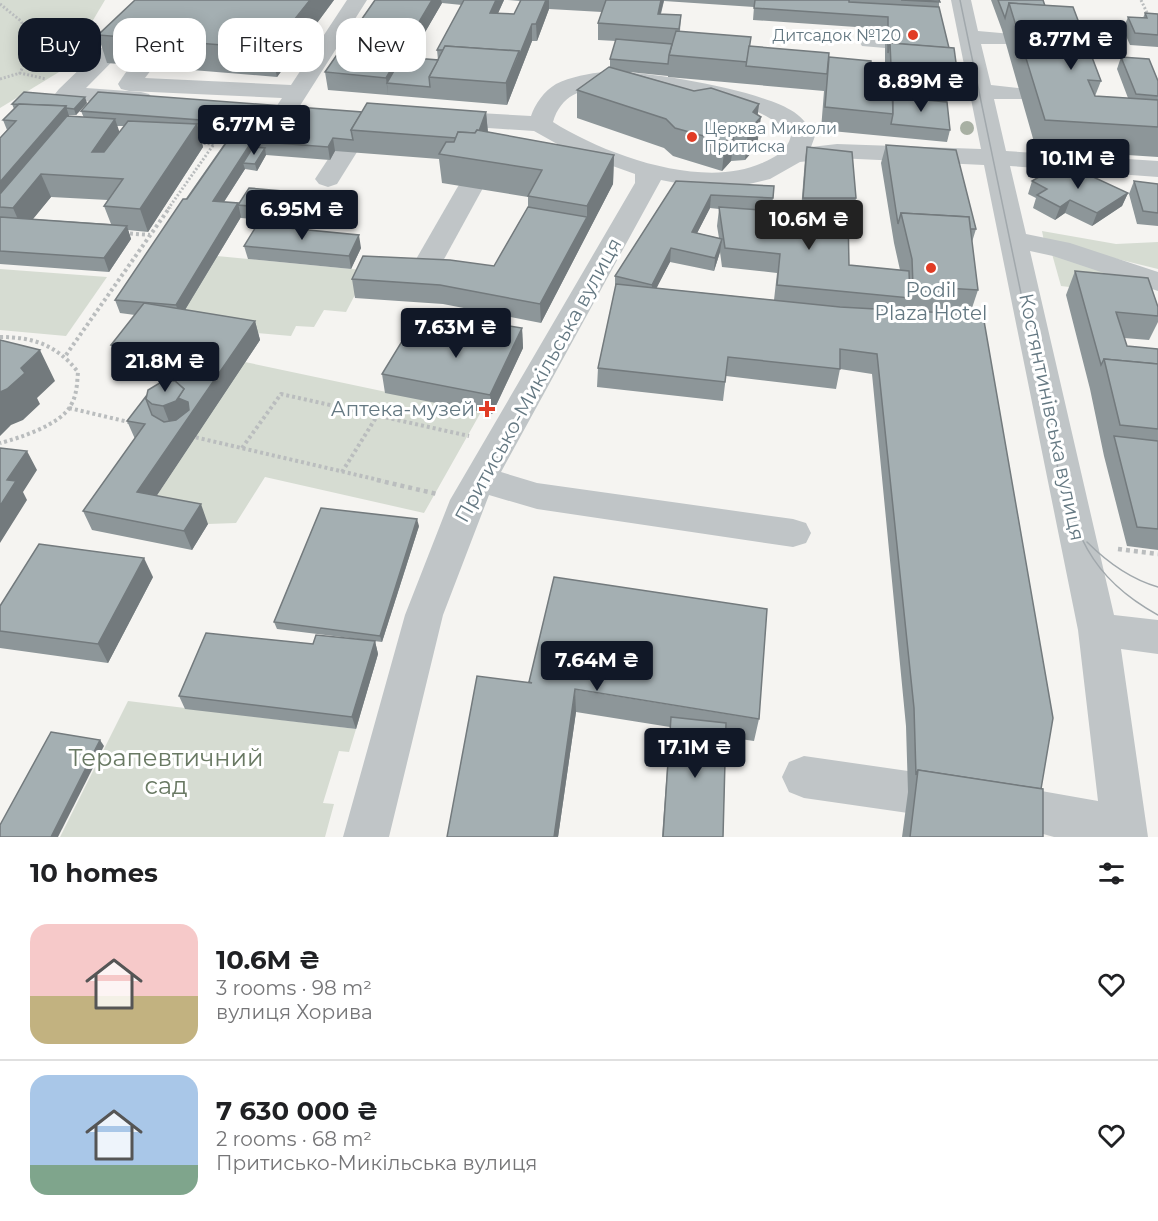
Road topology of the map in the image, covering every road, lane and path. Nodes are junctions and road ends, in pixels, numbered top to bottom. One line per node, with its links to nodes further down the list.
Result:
1 (163, 0): 15 (street)
2 (357, 0): 15 (street)
3 (1141, 0): 6 (path)
4 (969, 2): 8 (street, Костянтинівська вулиця)
5 (0, 4): 10 (path)
6 (1158, 15)
7 (1004, 39): 8 (street)
8 (964, 44): 13 (street, Костянтинівська вулиця)
9 (138, 72): 15 (street)
10 (20, 73): 11 (path); 12 (path)
11 (0, 79)
12 (47, 79)
13 (982, 91): 14 (street); 22 (street, Костянтинівська вулиця)
14 (1019, 94)
15 (298, 103)
16 (416, 116): 17 (street)
17 (540, 124): 18 (street); 24 (street)
18 (794, 124): 21 (street); 23 (street)
19 (191, 142): 29 (path)
20 (345, 152): 26 (street)
21 (885, 152): 22 (street); 23 (street)
22 (997, 159): 25 (street); 30 (street, Костянтинівська вулиця)
23 (787, 162): 24 (street)
24 (648, 169): 43 (street, Притисько-Микільська вулиця)
25 (1158, 169)
26 (328, 179)
27 (470, 188): 31 (street)
28 (116, 232): 29 (path)
29 (150, 235): 34 (path)
30 (1014, 240): 32 (street); 47 (street, Костянтинівська вулиця)
31 (429, 261)
32 (1158, 282)
33 (0, 337): 34 (path)
34 (66, 355): 35 (path)
35 (69, 408): 37 (path); 40 (path)
36 (377, 416): 39 (path); 41 (path); 42 (path)
37 (138, 424)
38 (184, 435): 41 (path)
39 (470, 436)
40 (0, 443)
41 (242, 448): 42 (path)
42 (342, 472): 43 (path)
43 (473, 490): 44 (street); 53 (street, Притисько-Микільська вулиця)
44 (793, 533)
45 (1118, 549): 46 (path)
46 (1158, 554)
47 (1098, 630): 48 (street); 52 (street, Костянтинівська вулиця)
48 (1158, 637)
49 (804, 777): 50 (street)
50 (908, 792)
51 (1029, 811): 52 (street)
52 (1125, 833)
53 (366, 837)

